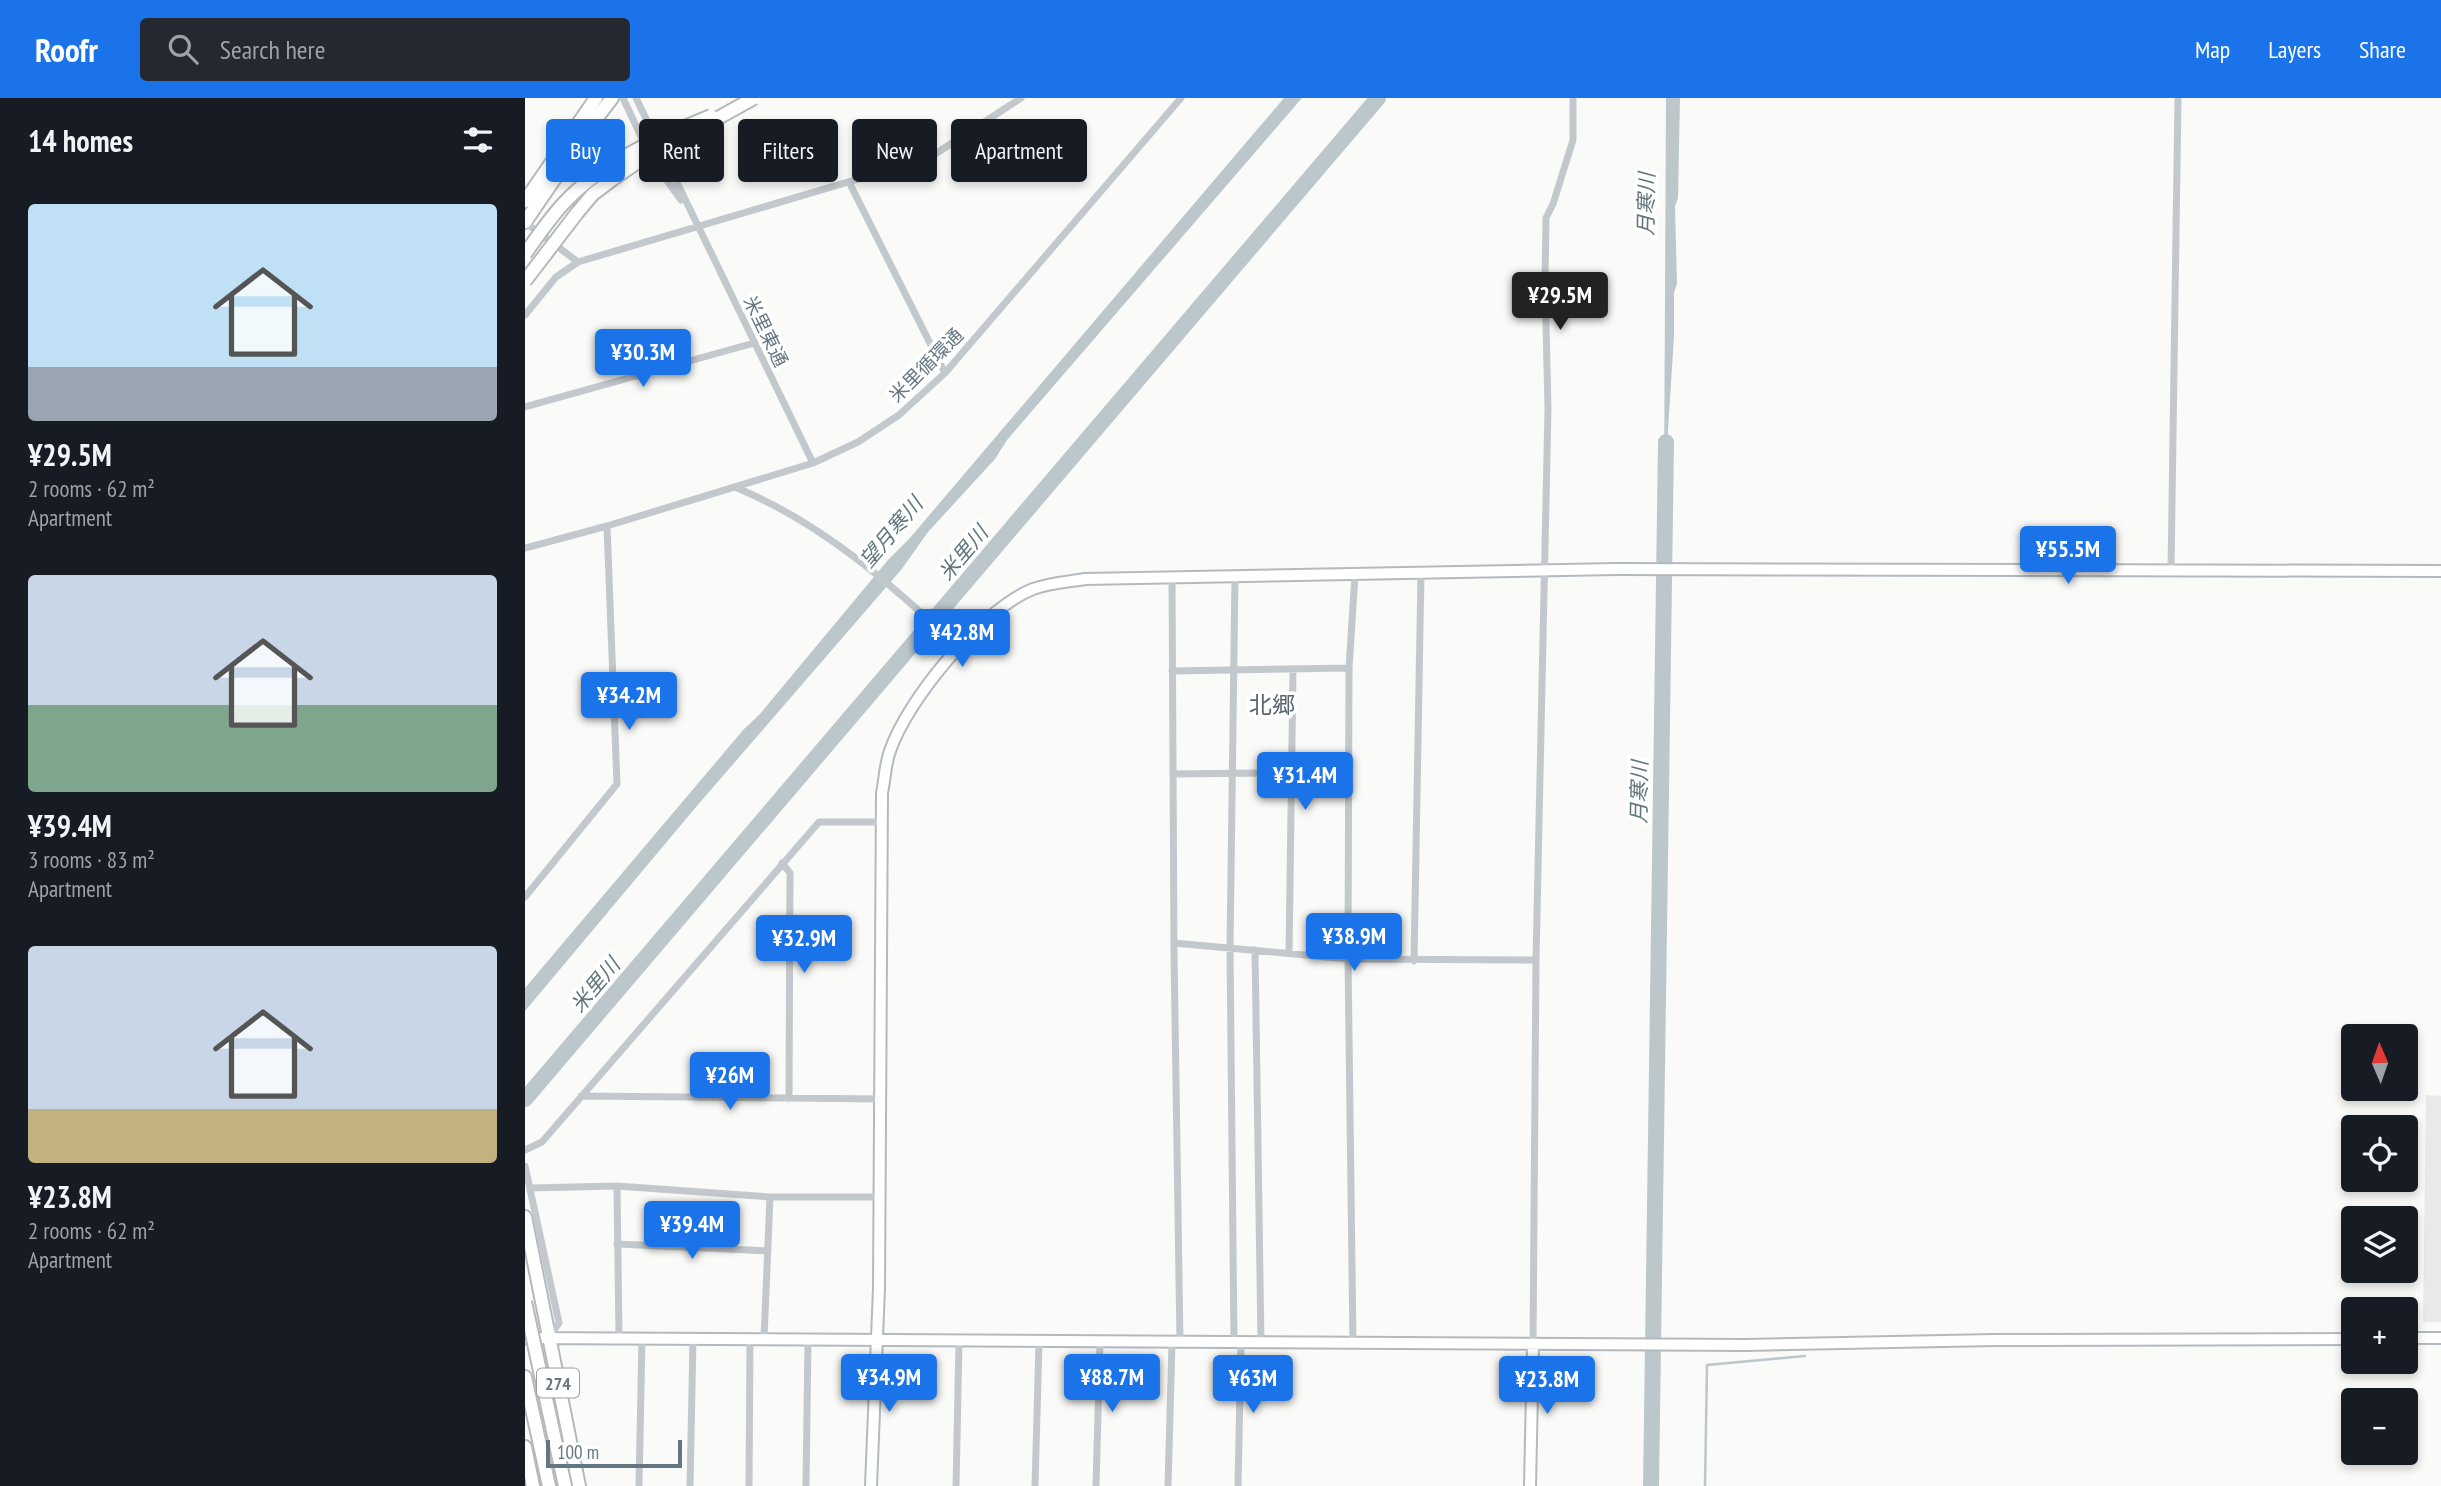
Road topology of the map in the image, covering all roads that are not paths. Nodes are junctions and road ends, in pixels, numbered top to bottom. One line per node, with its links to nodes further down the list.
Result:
1 (596, 98): 10 (highway)
2 (636, 98): 11 (street, 米里東通)
3 (754, 98): 14 (highway, bridge); 16 (highway, bridge)
4 (1021, 98): 9 (street)
5 (1181, 98): 19 (street, 米里循環通)
6 (1573, 98): 25 (street)
7 (2178, 98): 26 (street)
8 (615, 99): 11 (street, 米里東通); 12 (highway)
9 (849, 183): 13 (street); 19 (street)
10 (525, 201)
11 (690, 212): 13 (street, 米里東通)
12 (528, 224): 15 (street)
13 (698, 227): 15 (street); 18 (street, 米里東通)
14 (525, 254)
15 (578, 262): 17 (street)
16 (525, 281)
17 (525, 315)
18 (754, 343): 20 (street); 21 (street, 米里東通)
19 (945, 373): 21 (street, 米里循環通)
20 (525, 407)
21 (813, 463): 22 (street, 米里循環通)
22 (737, 487): 23 (street, 米里循環通); 32 (street)
23 (607, 526): 24 (street, 米里循環通); 43 (street)
24 (525, 548)
25 (1545, 570): 26 (street); 28 (street); 49 (street)
26 (2171, 570): 27 (street)
27 (2441, 571)
28 (1422, 573): 29 (street); 50 (street)
29 (1355, 575): 30 (street); 33 (street)
30 (1235, 576): 31 (street); 34 (street)
31 (1172, 577): 32 (street); 36 (street)
32 (959, 647): 41 (street)
33 (1349, 668): 35 (street); 37 (street)
34 (1236, 670): 35 (street); 36 (street); 38 (street)
35 (1293, 670): 39 (street)
36 (1172, 671): 40 (street)
37 (1349, 772): 39 (street); 48 (street)
38 (1231, 773): 39 (street); 40 (street); 45 (street)
39 (1291, 773): 47 (street)
40 (1173, 774): 44 (street)
41 (883, 822): 42 (street); 53 (street)
42 (782, 863): 51 (street); 52 (street)
43 (525, 897)
44 (1174, 943): 45 (street); 79 (street)
45 (1230, 948): 46 (street); 80 (street)
46 (1255, 950): 47 (street); 81 (street)
47 (1289, 953): 48 (street)
48 (1348, 959): 50 (street); 82 (street)
49 (1536, 960): 50 (street); 83 (street)
50 (1414, 961)
51 (581, 1096): 52 (street); 54 (street)
52 (789, 1098): 53 (street)
53 (880, 1099): 59 (street)
54 (525, 1150)
55 (525, 1166): 57 (street)
56 (617, 1186): 57 (street); 58 (street); 61 (street)
57 (530, 1188): 66 (street)
58 (770, 1197): 59 (street); 62 (street)
59 (879, 1197): 75 (street)
60 (525, 1217): 66 (highway, 274)
61 (617, 1244): 62 (street); 64 (street)
62 (768, 1251): 69 (street)
63 (525, 1302): 88 (highway, bridge)
64 (618, 1337): 66 (street); 67 (street)
65 (525, 1338): 66 (street)
66 (548, 1338): 89 (highway, 274)
67 (642, 1338): 68 (street); 90 (street)
68 (693, 1338): 72 (street); 91 (street)
69 (764, 1338): 72 (street); 73 (street)
70 (2418, 1338): 71 (street)
71 (2441, 1338)
72 (750, 1339): 92 (street)
73 (808, 1339): 75 (street); 93 (street)
74 (2341, 1339): 83 (street)
75 (875, 1341): 76 (street); 94 (street)
76 (959, 1342): 77 (street); 95 (street)
77 (1039, 1342): 78 (street); 96 (street)
78 (1100, 1342): 79 (street); 97 (street)
79 (1176, 1343): 80 (street); 98 (street)
80 (1237, 1343): 81 (street); 99 (street)
81 (1261, 1343): 82 (street)
82 (1353, 1344): 83 (street)
83 (1533, 1345): 100 (street)
84 (525, 1377): 87 (highway)
85 (525, 1447): 86 (highway)
86 (533, 1486)
87 (549, 1486)
88 (565, 1486)
89 (579, 1486)
90 (639, 1486)
91 (691, 1486)
92 (749, 1486)
93 (806, 1486)
94 (871, 1486)
95 (956, 1486)
96 (1035, 1486)
97 (1096, 1486)
98 (1168, 1486)
99 (1238, 1486)
100 (1530, 1486)

